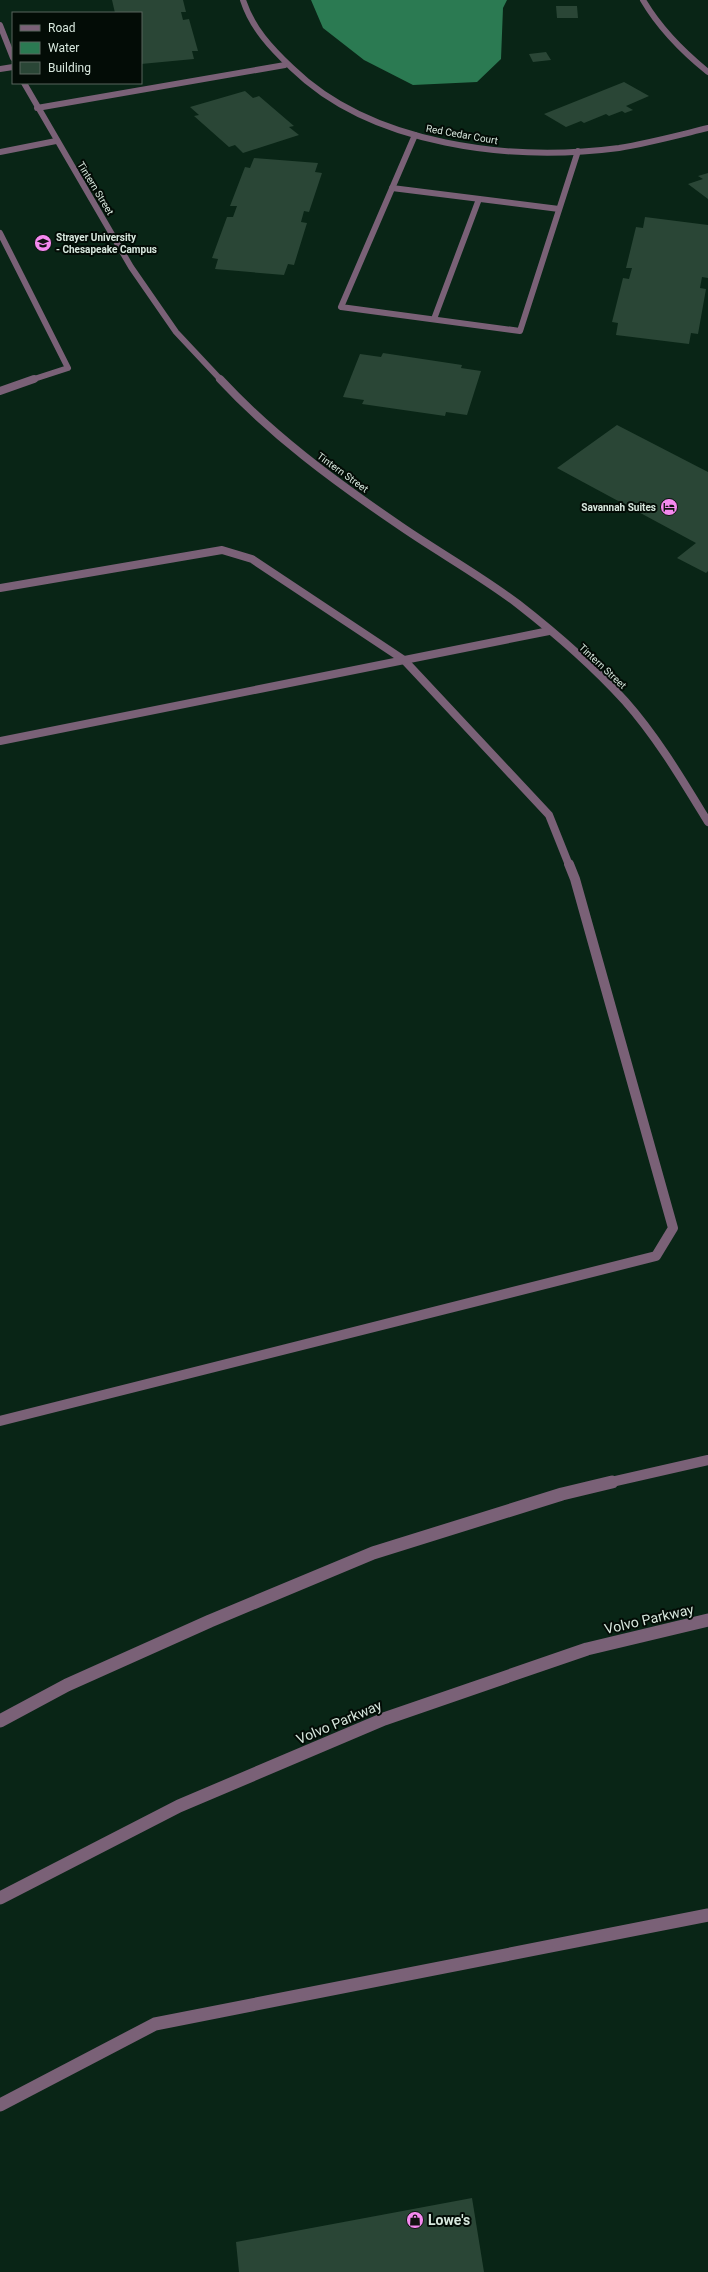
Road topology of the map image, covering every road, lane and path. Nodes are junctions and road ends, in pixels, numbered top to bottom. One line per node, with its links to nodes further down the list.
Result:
1 (243, 0): 5 (street, Red Cedar Court)
2 (643, 0): 8 (street)
3 (0, 27): 4 (street)
4 (12, 56)
5 (285, 65): 10 (street); 12 (street, Red Cedar Court)
6 (12, 67): 7 (street)
7 (0, 69)
8 (708, 72)
9 (25, 84): 10 (street, Tintern Street)
10 (37, 108): 13 (street, Tintern Street)
11 (708, 128): 14 (street, Red Cedar Court)
12 (415, 135): 14 (street, Red Cedar Court); 16 (street)
13 (56, 141): 15 (street); 23 (street, Tintern Street)
14 (578, 151): 18 (street)
15 (0, 152)
16 (392, 188): 17 (street); 20 (street)
17 (479, 199): 18 (street); 20 (street)
18 (559, 209): 20 (street)
19 (0, 233): 21 (street)
20 (434, 319)
21 (0, 391)
22 (0, 588): 24 (street)
23 (549, 631): 24 (street); 26 (street, Tintern Street)
24 (404, 660): 25 (street); 27 (street)
25 (0, 741)
26 (708, 822)
27 (0, 1421)
28 (708, 1460): 30 (street)
29 (708, 1620): 31 (street, Volvo Parkway)
30 (0, 1721)
31 (0, 1898)
32 (708, 1914): 33 (street)
33 (0, 2105)

